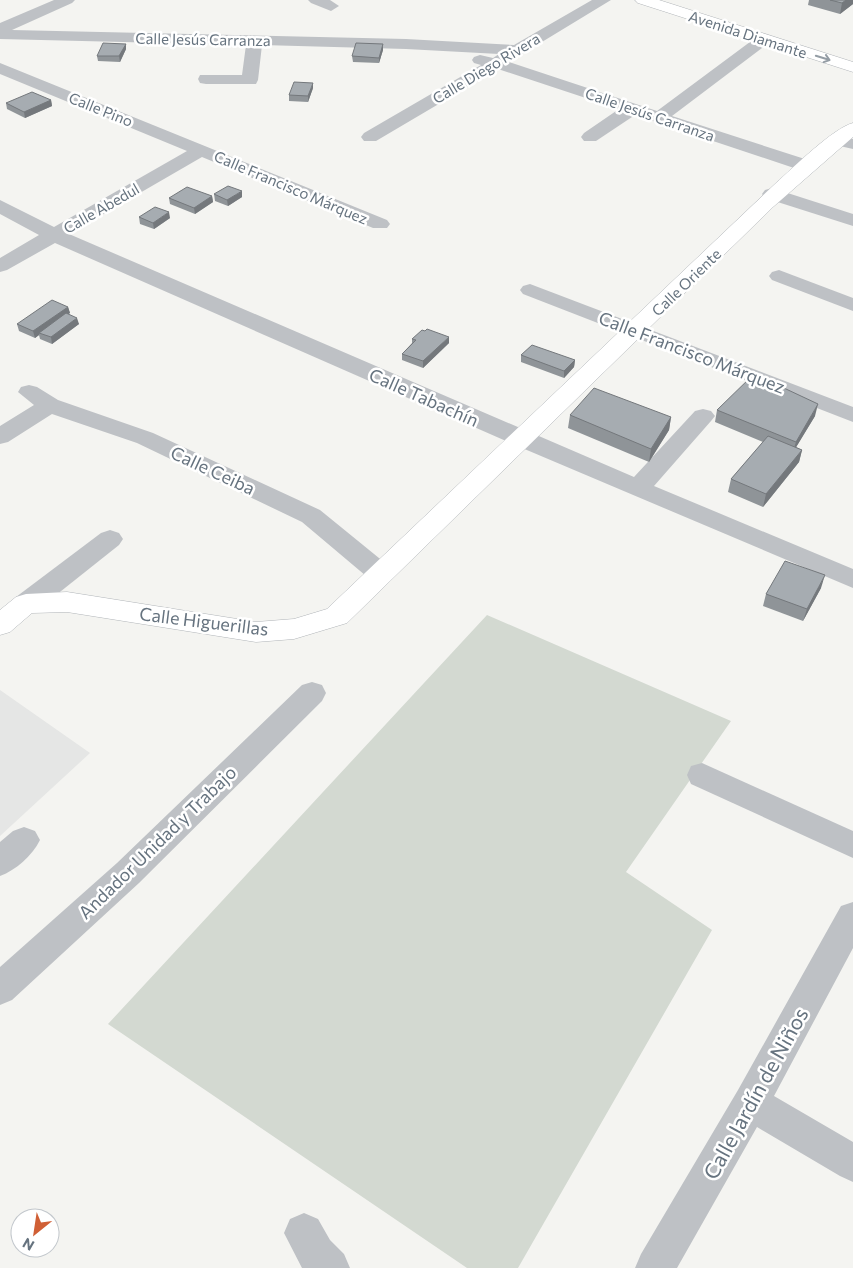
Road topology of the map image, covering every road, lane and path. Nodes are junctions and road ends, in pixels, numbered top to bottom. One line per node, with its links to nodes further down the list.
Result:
1 (67, 0): 7 (street)
2 (316, 0): 5 (street)
3 (603, 0): 14 (street, Calle Diego Rivera)
4 (644, 0): 11 (main road, Avenida Diamante)
5 (331, 6)
6 (180, 24): 10 (street)
7 (0, 29)
8 (797, 33): 15 (main road, Avenida Diamante)
9 (0, 34): 10 (street, Calle Jesús Carranza)
10 (150, 38): 12 (street, Calle Jesús Carranza)
11 (764, 39): 17 (main road, Avenida Diamante, one-way to 17); 21 (street)
12 (254, 40): 13 (street, Calle Jesús Carranza); 19 (street)
13 (406, 44): 14 (street); 16 (street, Calle Jesús Carranza)
14 (514, 50): 16 (street, Calle Diego Rivera)
15 (853, 51)
16 (496, 63): 20 (street, Calle Jesús Carranza); 22 (street, Calle Diego Rivera)
17 (853, 67)
18 (0, 68): 25 (street, Calle Pino)
19 (206, 79)
20 (633, 108): 21 (street, Calle Jesús Carranza); 23 (street)
21 (658, 118): 26 (street, Calle Jesús Carranza)
22 (370, 137)
23 (590, 138)
24 (848, 138): 26 (main road, Calle Oriente)
25 (202, 150): 30 (street, Calle Francisco Márquez); 31 (street, Calle Abedul)
26 (804, 165): 27 (main road, Calle Oriente)
27 (772, 194): 29 (street); 36 (main road, Calle Oriente)
28 (0, 206): 31 (street, Calle Tabachín)
29 (853, 220)
30 (380, 224)
31 (54, 235): 32 (street, Calle Abedul); 42 (street, Calle Tabachín)
32 (0, 266)
33 (778, 276): 35 (street)
34 (530, 290): 36 (street, Calle Francisco Márquez)
35 (853, 305)
36 (636, 330): 39 (street, Calle Francisco Márquez); 42 (main road, Calle Oriente)
37 (29, 392): 38 (street, Calle Ceiba)
38 (50, 405): 41 (street); 45 (street, Calle Ceiba)
39 (853, 415)
40 (702, 416): 43 (street)
41 (0, 437)
42 (523, 440): 43 (street, Calle Tabachín); 45 (main road, Calle Higuerillas)
43 (638, 488): 46 (street, Calle Tabachín)
44 (110, 539): 47 (street)
45 (381, 574): 47 (main road, Calle Higuerillas)
46 (853, 579)
47 (26, 604): 48 (main road)
48 (0, 625)
49 (312, 693): 55 (street, Andador Unidad y Trabajo)
50 (702, 775): 52 (street)
51 (24, 840): 53 (street)
52 (853, 845)
53 (0, 862)
54 (853, 916): 56 (street, Calle Jardín de Niños)
55 (1, 987)
56 (752, 1103): 57 (street); 60 (street, Calle Jardín de Niños)
57 (853, 1162)
58 (304, 1233): 59 (street)
59 (330, 1268)
60 (655, 1268)

